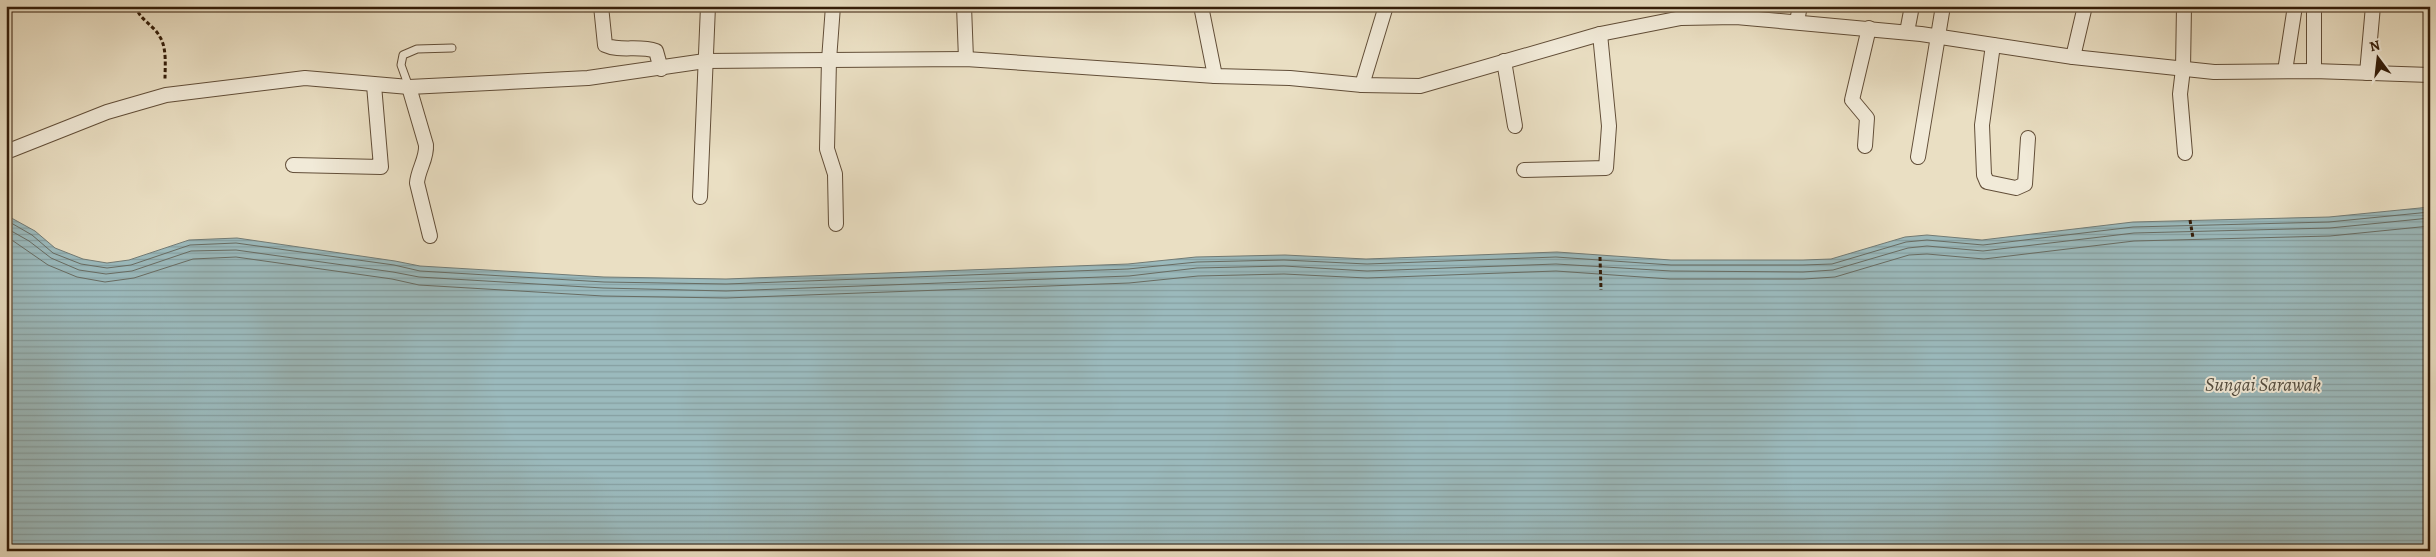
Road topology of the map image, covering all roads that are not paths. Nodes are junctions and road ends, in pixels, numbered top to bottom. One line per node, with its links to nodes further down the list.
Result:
1 (601, 6): 28 (street)
2 (708, 6): 26 (street)
3 (833, 6): 24 (street)
4 (964, 6): 25 (street)
5 (1201, 6): 34 (street)
6 (1386, 6): 36 (street)
7 (1800, 6): 16 (street)
8 (1912, 6): 18 (street)
9 (1943, 6): 20 (street)
10 (2085, 6): 23 (street)
11 (2184, 6): 29 (street)
12 (2295, 6): 30 (street)
13 (2314, 6): 31 (street)
14 (2373, 6): 32 (street)
15 (1681, 12): 16 (street); 19 (street)
16 (1797, 21): 17 (street)
17 (1868, 28): 18 (street); 40 (street)
18 (1907, 32): 20 (street)
19 (1600, 34): 27 (street); 45 (street)
20 (1937, 36): 21 (street); 43 (street)
21 (1993, 45): 23 (street); 39 (street)
22 (452, 48): 37 (lane)
23 (2073, 57): 29 (street)
24 (829, 60): 25 (street); 26 (street); 47 (street)
25 (966, 60): 34 (street)
26 (705, 61): 28 (street); 46 (street)
27 (1504, 61): 36 (street); 38 (street)
28 (660, 69): 37 (street)
29 (2183, 69): 30 (street); 42 (street)
30 (2285, 71): 31 (street)
31 (2314, 71): 32 (street)
32 (2367, 72): 33 (street)
33 (2430, 75)
34 (1215, 76): 36 (street)
35 (374, 85): 37 (street); 41 (street); 44 (street)
36 (1362, 85)
37 (409, 87): 48 (street)
38 (1515, 126)
39 (2028, 138)
40 (1865, 146)
41 (6, 152)
42 (2185, 153)
43 (1918, 157)
44 (293, 165)
45 (1524, 170)
46 (700, 197)
47 (836, 224)
48 (430, 236)

